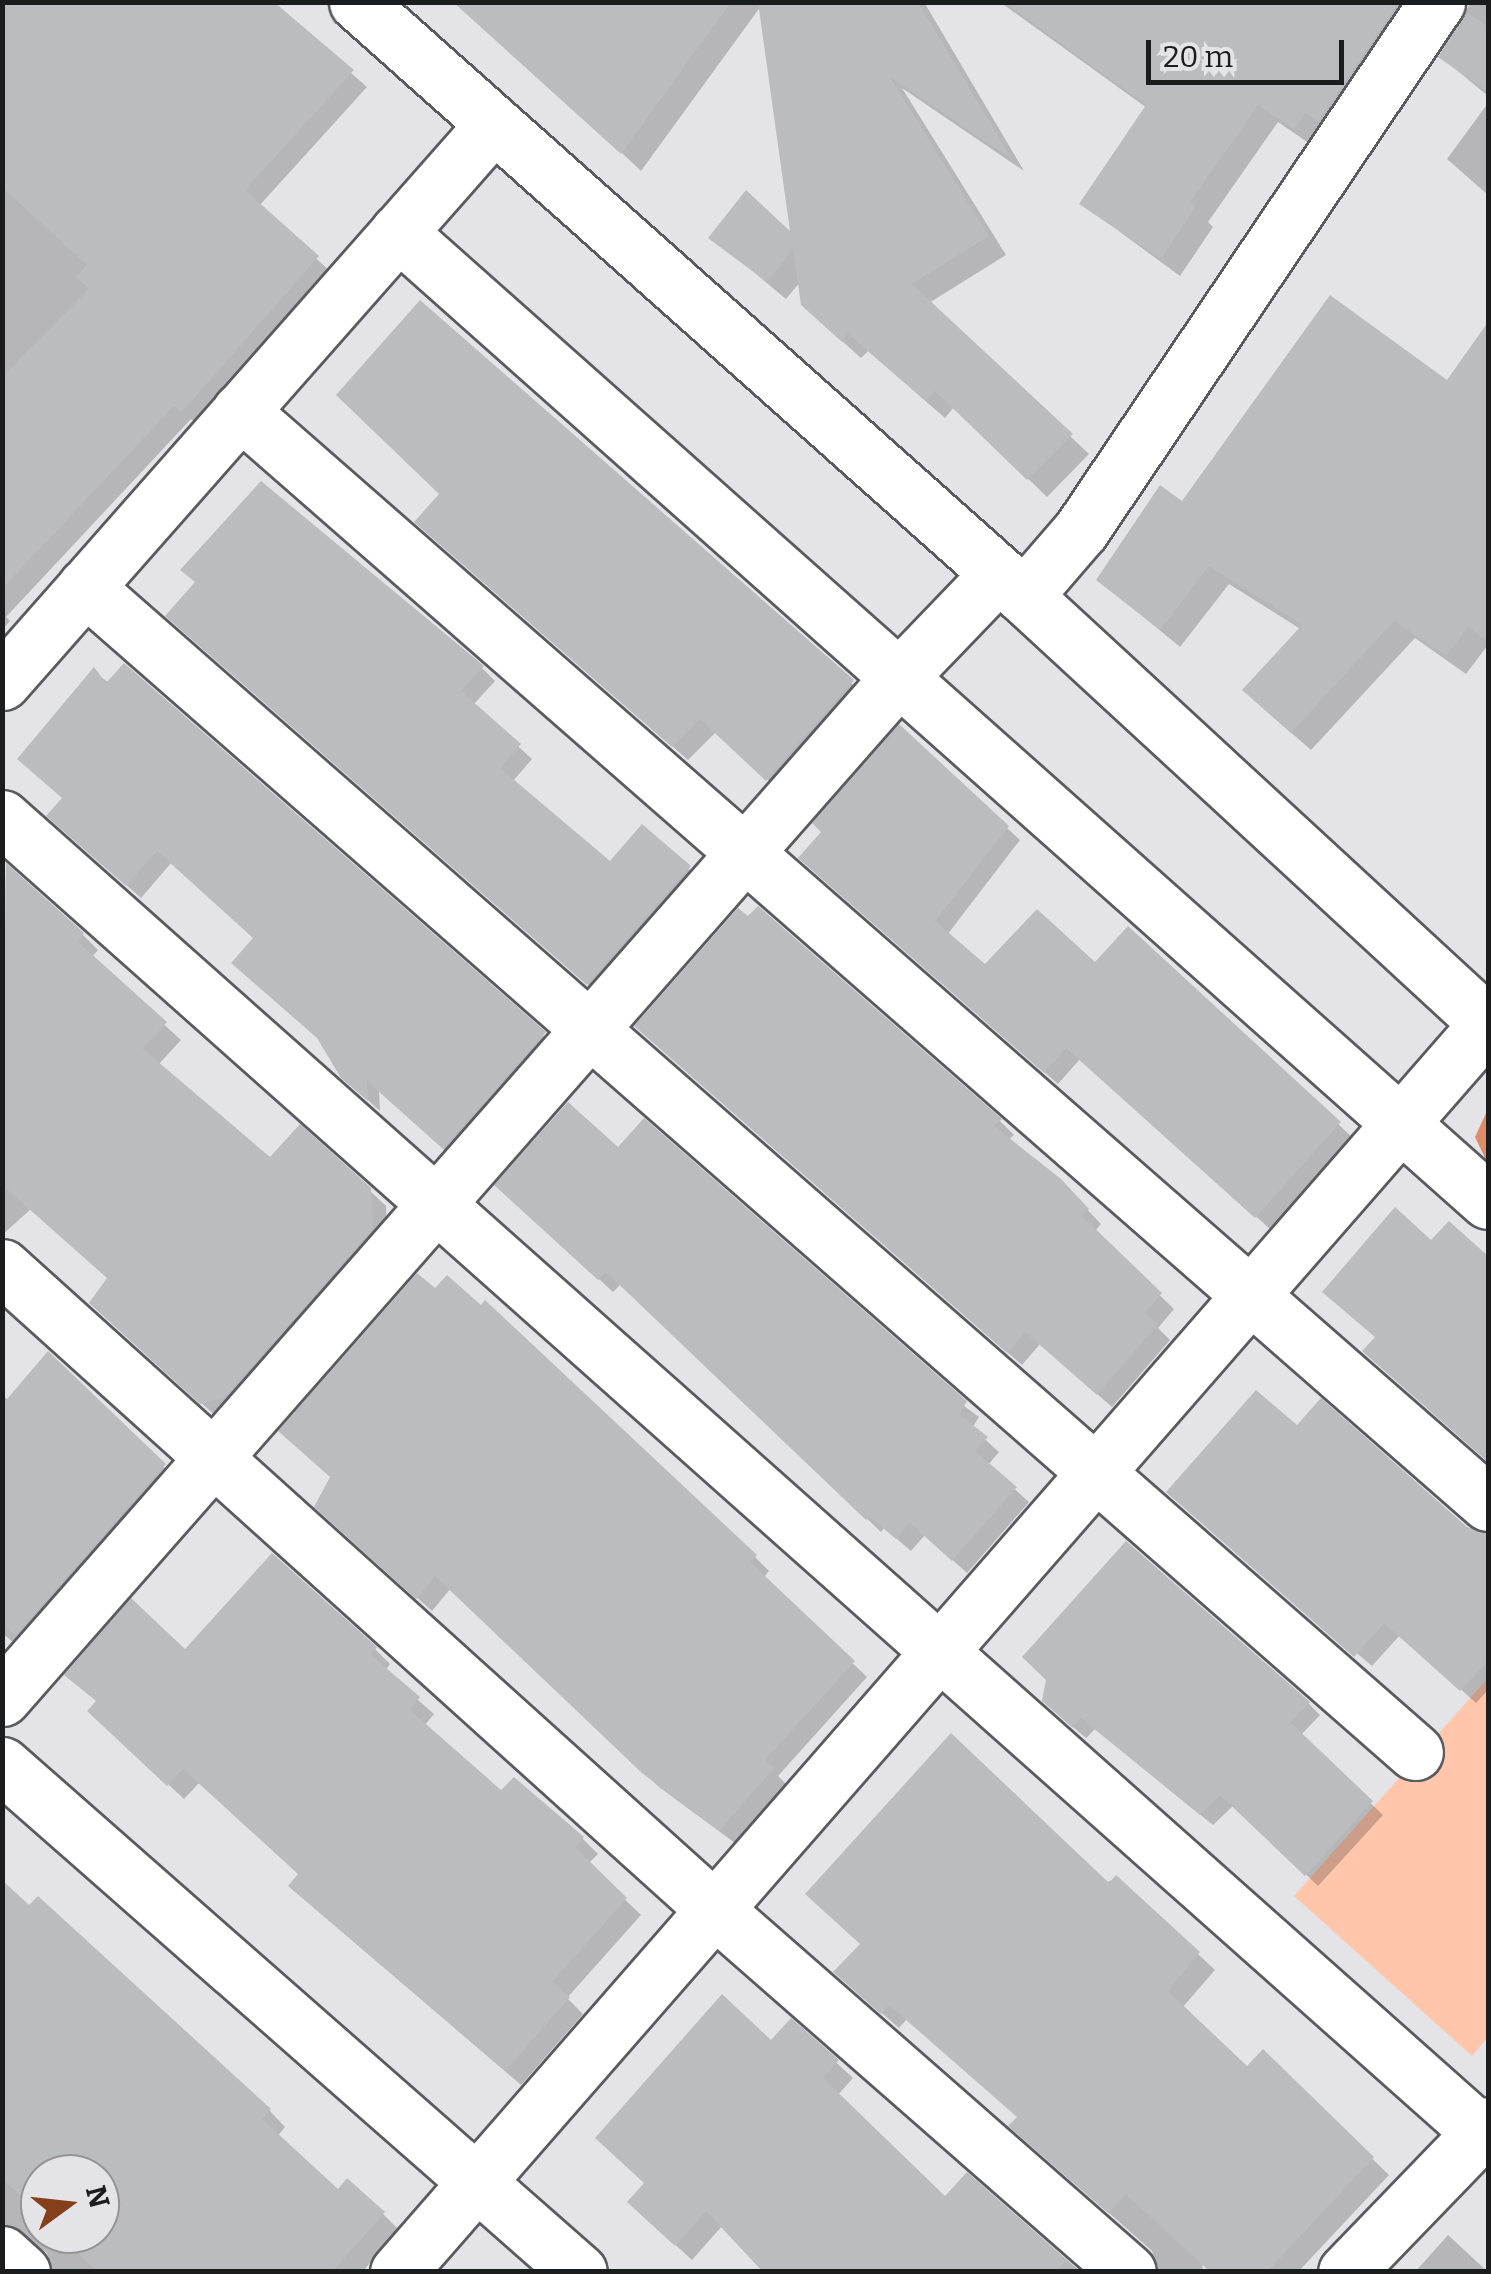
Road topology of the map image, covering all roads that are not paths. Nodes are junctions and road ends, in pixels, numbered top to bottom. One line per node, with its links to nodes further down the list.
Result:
1 (357, 2): 3 (street)
2 (1437, 2): 6 (street)
3 (492, 126): 4 (street); 6 (street)
4 (398, 232): 5 (street); 8 (street)
5 (240, 412): 7 (street); 11 (street)
6 (1011, 585): 8 (street); 12 (street)
7 (86, 587): 9 (street); 13 (street)
8 (900, 676): 11 (street); 14 (street)
9 (2, 682)
10 (2, 818): 16 (street)
11 (745, 852): 13 (street); 18 (street)
12 (1488, 1024): 14 (street)
13 (589, 1029): 16 (street); 20 (street)
14 (1401, 1122): 15 (street); 18 (street)
15 (1488, 1201)
16 (434, 1205): 19 (street); 22 (street)
17 (2, 1267): 19 (street)
18 (1250, 1293): 20 (street); 21 (street)
19 (213, 1457): 23 (street); 26 (street)
20 (1096, 1471): 22 (street); 24 (street)
21 (1488, 1503)
22 (938, 1654): 26 (street); 27 (street)
23 (2, 1698)
24 (1416, 1752)
25 (2, 1765): 28 (street)
26 (716, 1910): 28 (street); 33 (street)
27 (1486, 2132): 34 (street)
28 (477, 2183): 31 (street); 32 (street)
29 (2, 2254): 30 (street)
30 (22, 2272)
31 (398, 2272)
32 (579, 2272)
33 (1128, 2272)
34 (1346, 2272)

